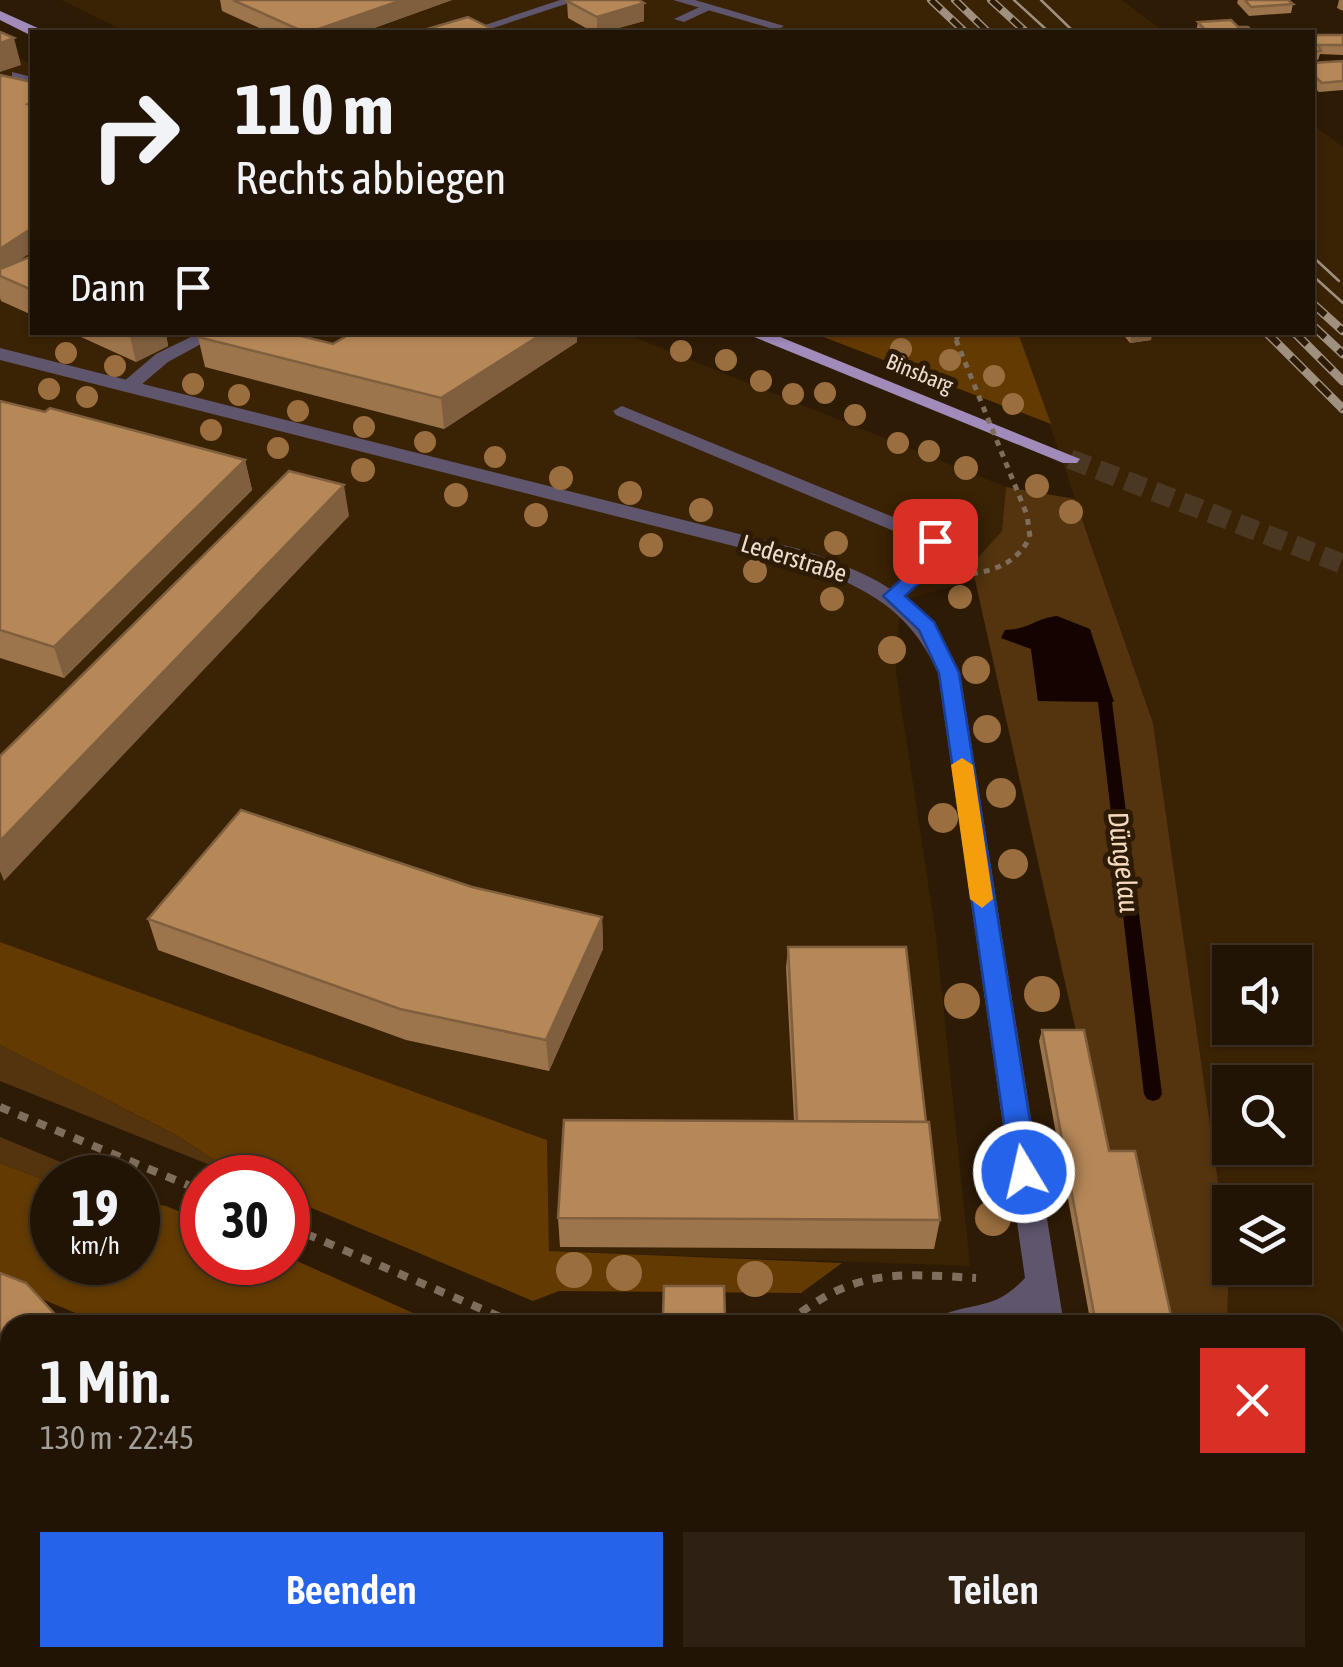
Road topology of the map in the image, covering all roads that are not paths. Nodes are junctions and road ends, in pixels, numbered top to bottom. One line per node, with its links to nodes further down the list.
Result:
1 (572, 0): 8 (lane)
2 (680, 0): 3 (street)
3 (708, 8): 5 (lane); 6 (street)
4 (0, 16): 7 (main road)
5 (680, 19)
6 (777, 26)
7 (31, 30)
8 (476, 30)
9 (16, 75): 10 (lane)
10 (30, 81)
11 (209, 335): 14 (lane)
12 (759, 335): 16 (main road, Binsbarg)
13 (0, 354): 14 (street, Lederstraße)
14 (128, 386): 17 (street, Lederstraße)
15 (622, 411): 17 (lane)
16 (1070, 459)
17 (893, 596): 18 (street, Lederstraße)
18 (1042, 1282): 19 (street); 20 (street, Lederstraße)
19 (1006, 1315)
20 (1047, 1315)

